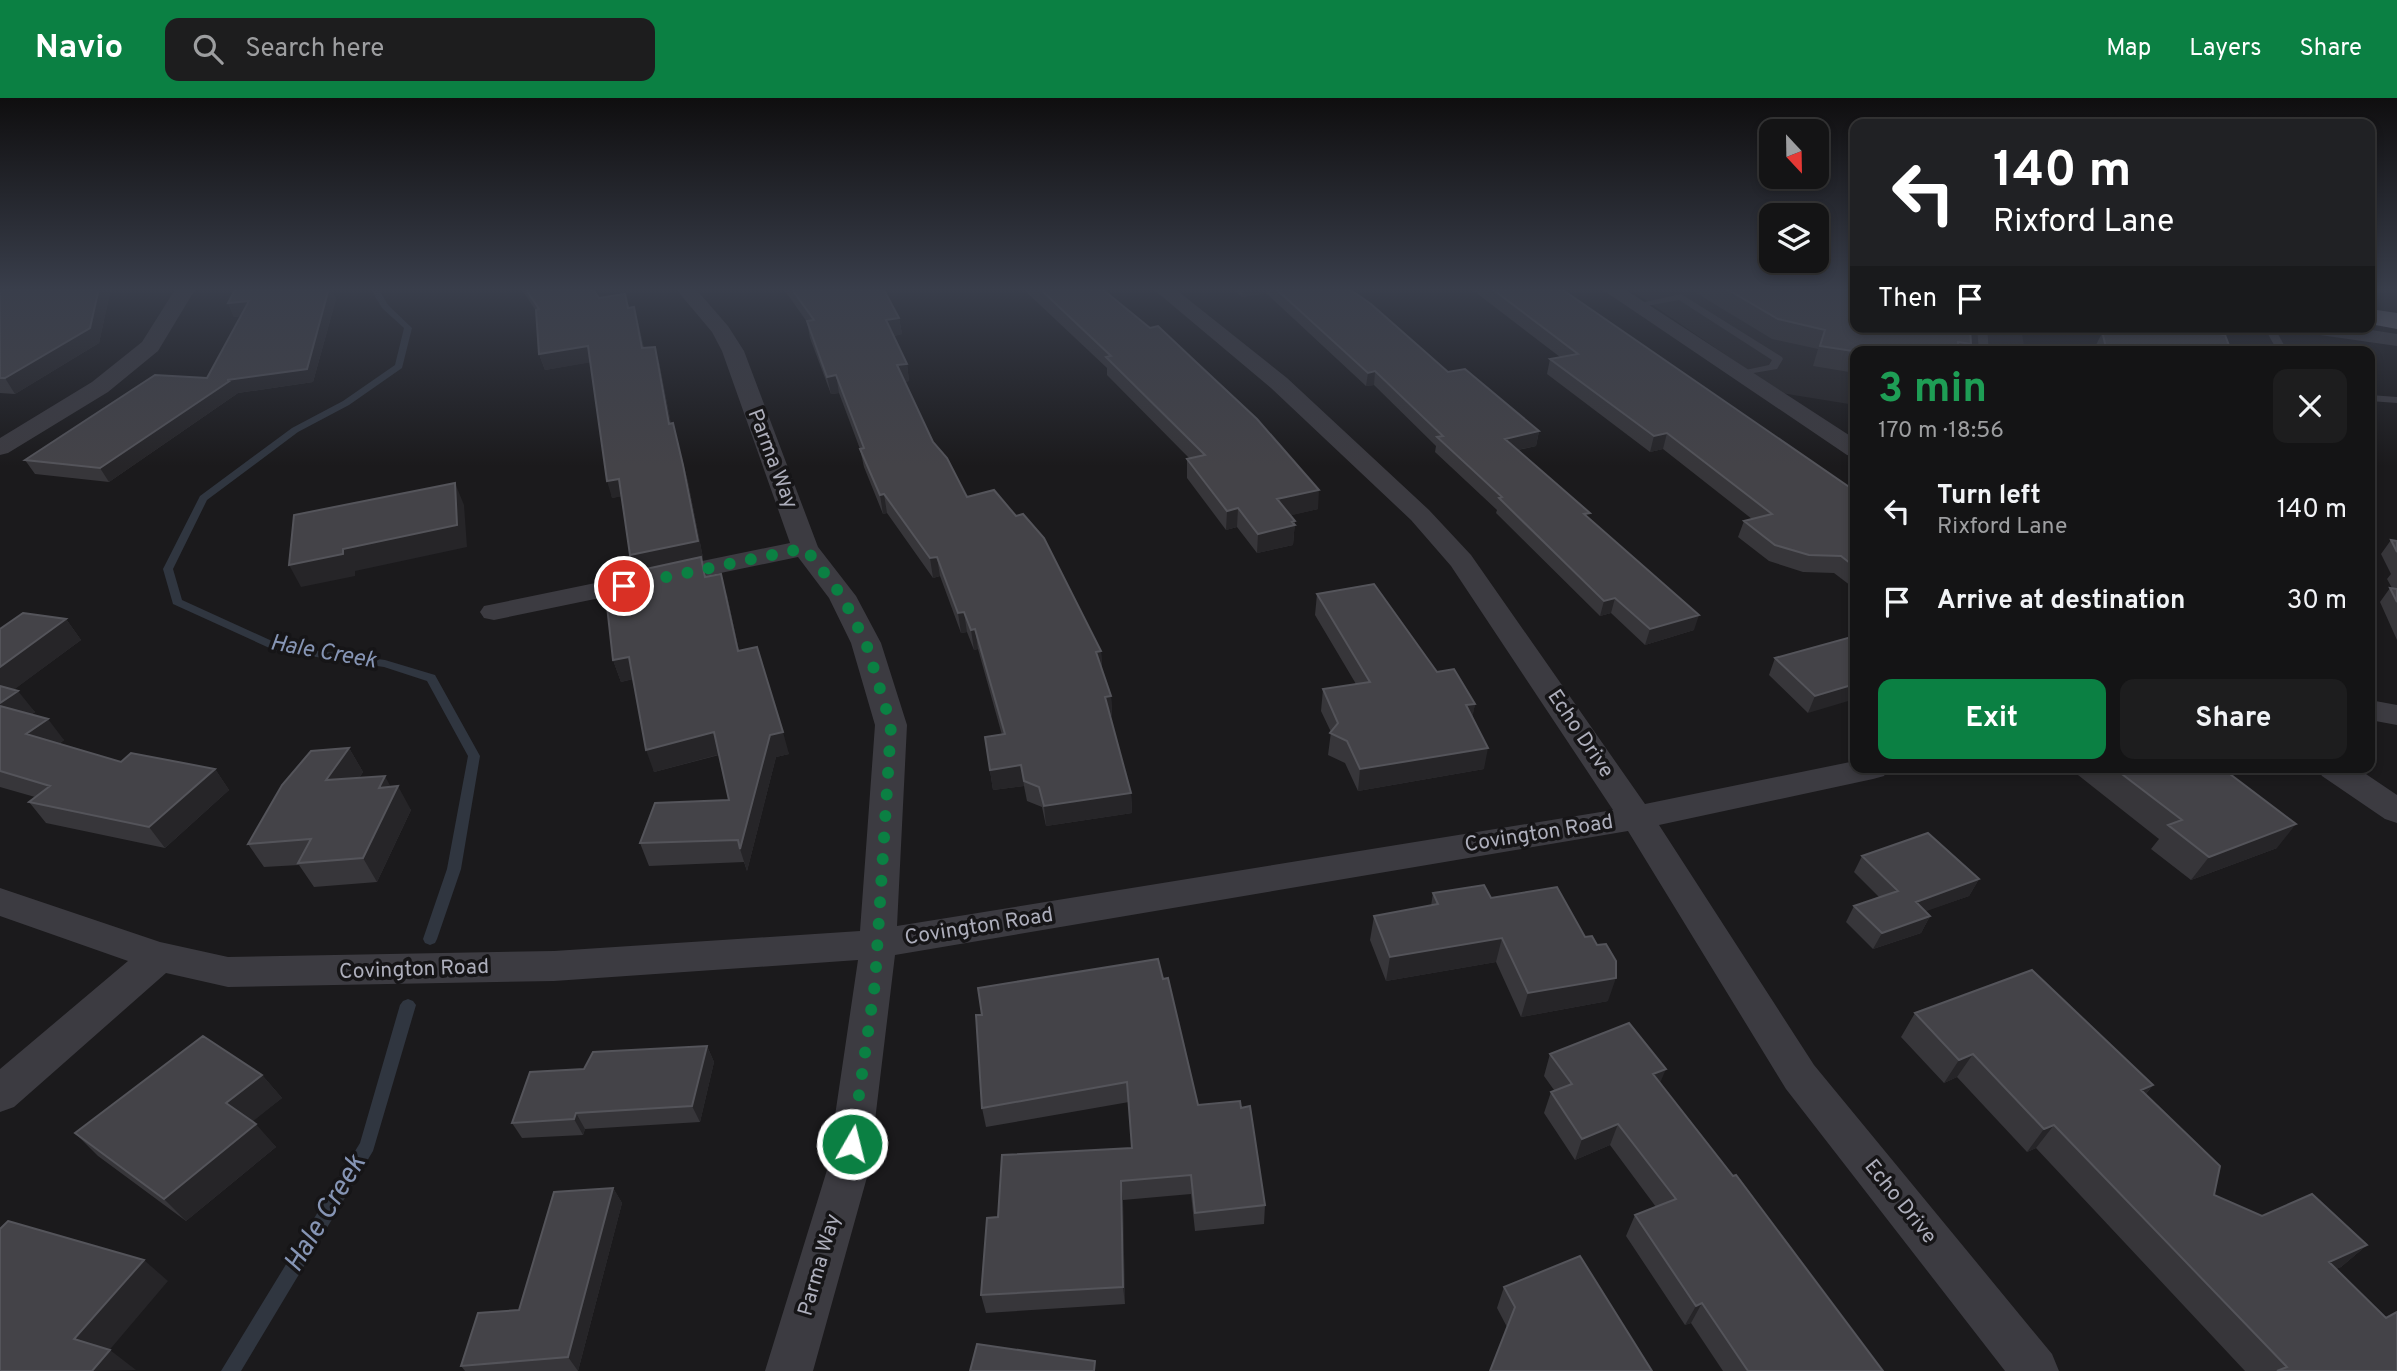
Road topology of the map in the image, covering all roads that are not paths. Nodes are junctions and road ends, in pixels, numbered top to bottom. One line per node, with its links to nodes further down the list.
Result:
1 (148, 347): 9 (street)
2 (731, 347): 11 (street, Parma Way)
3 (1235, 347): 18 (street, Echo Drive)
4 (1700, 347): 6 (street)
5 (1760, 347): 6 (lane)
6 (1740, 374): 10 (street)
7 (2375, 398): 8 (lane)
8 (2397, 400)
9 (4, 442)
10 (1850, 447)
11 (805, 548): 12 (street); 20 (street, Parma Way)
12 (494, 612)
13 (2375, 711): 14 (street)
14 (2397, 715)
15 (1850, 773): 18 (street, Covington Road)
16 (2340, 773): 17 (street)
17 (2397, 811)
18 (1636, 818): 20 (street, Covington Road); 24 (street, Echo Drive)
19 (0, 902): 21 (street, Covington Road)
20 (876, 944): 21 (street, Covington Road); 23 (street, Parma Way)
21 (159, 957): 22 (street)
22 (0, 1094)
23 (789, 1371)
24 (2035, 1371)

